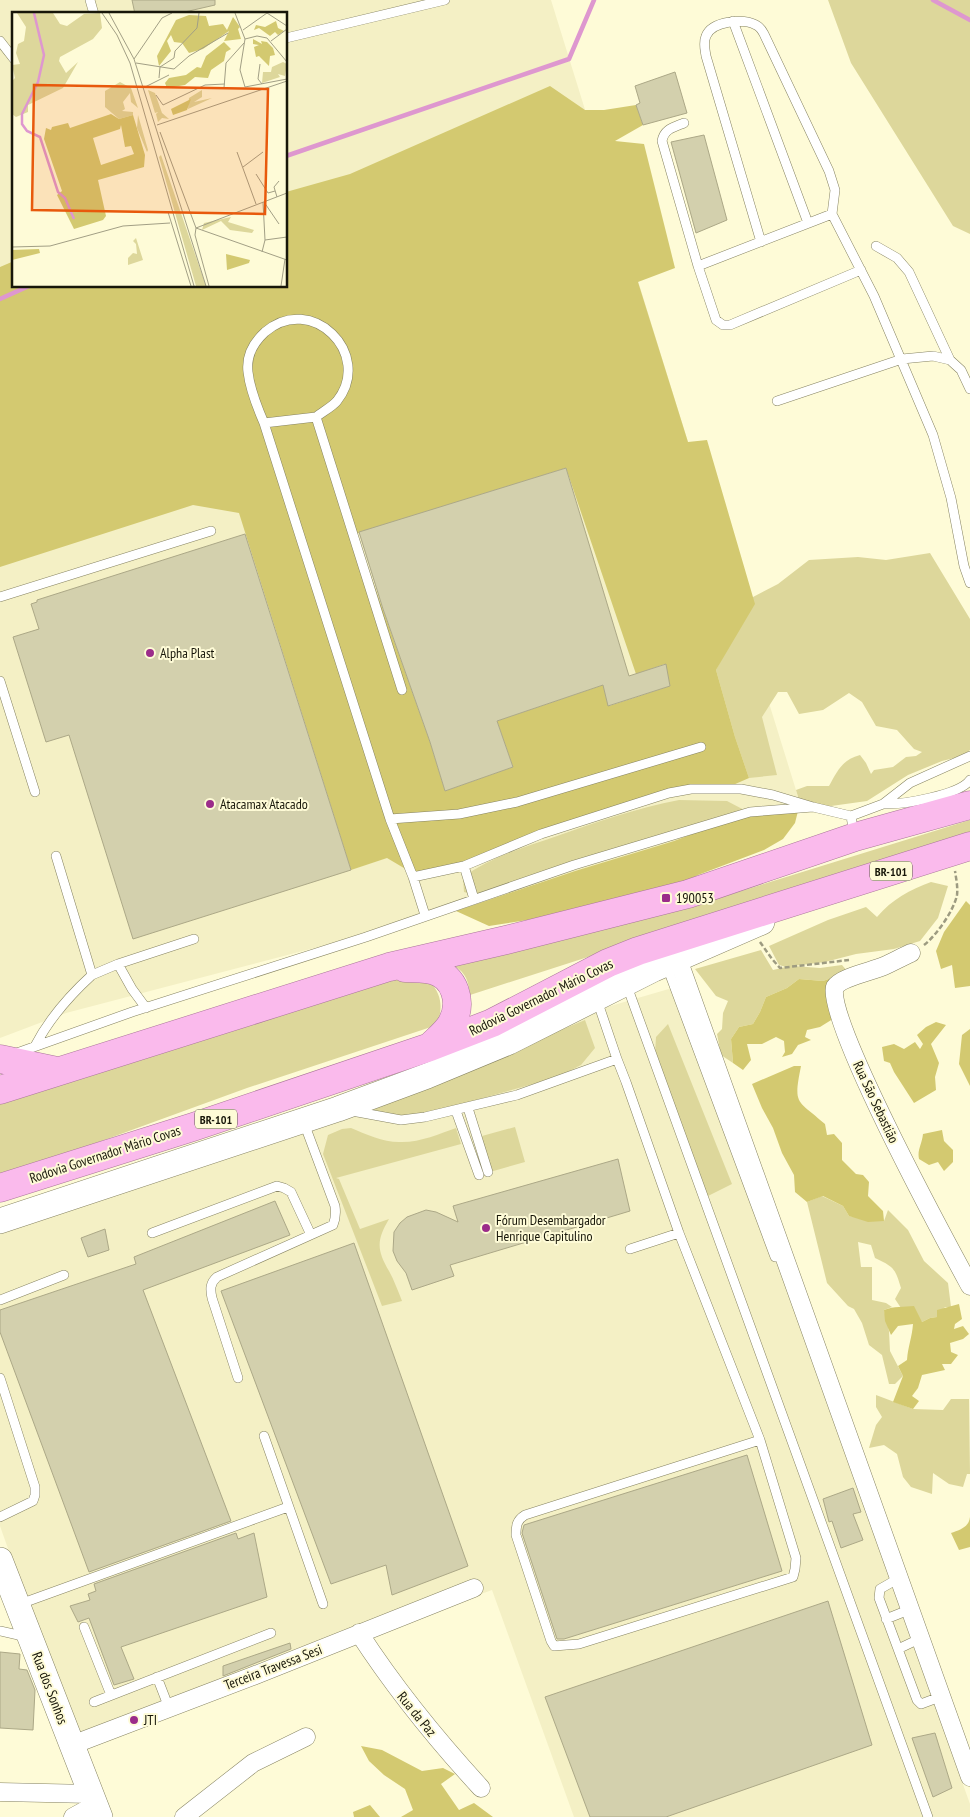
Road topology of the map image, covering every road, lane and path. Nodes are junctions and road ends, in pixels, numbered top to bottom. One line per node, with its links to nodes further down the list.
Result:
1 (445, 0): 3 (lane)
2 (733, 21): 7 (lane); 8 (lane); 9 (lane)
3 (288, 38)
4 (0, 41): 5 (lane)
5 (12, 56)
6 (684, 123): 11 (lane)
7 (832, 214): 8 (lane); 12 (lane)
8 (808, 223): 9 (lane)
9 (761, 242): 11 (lane)
10 (876, 246): 14 (lane)
11 (698, 266): 12 (lane)
12 (861, 270): 13 (lane)
13 (902, 359): 14 (lane); 16 (lane); 20 (lane)
14 (950, 360): 15 (lane)
15 (970, 389)
16 (777, 401)
17 (316, 417): 18 (lane); 18 (lane); 23 (lane)
18 (264, 423): 31 (lane)
19 (211, 531): 21 (lane)
20 (970, 583)
21 (0, 597)
22 (0, 680): 27 (lane)
23 (402, 690)
24 (700, 747): 31 (lane)
25 (970, 756): 28 (lane)
26 (970, 780): 28 (lane)
27 (35, 792)
28 (884, 804): 32 (lane)
29 (970, 805): 32 (highway)
30 (813, 807): 32 (lane); 35 (lane); 38 (lane)
31 (390, 819): 36 (lane)
32 (853, 826): 46 (highway)
33 (964, 852): 37 (highway, Rodovia Governador Mário Covas / BR-101); 42 (path)
34 (56, 856): 47 (lane)
35 (464, 866): 36 (lane); 38 (lane)
36 (413, 878): 39 (lane)
37 (811, 896): 40 (main road); 52 (highway, Rodovia Governador Mário Covas / BR-101)
38 (474, 898): 39 (lane)
39 (425, 915): 50 (lane)
40 (750, 928): 43 (path); 44 (main road)
41 (194, 939): 45 (lane)
42 (911, 953): 72 (street, Rua São Sebastião)
43 (855, 959)
44 (672, 961): 48 (main road); 81 (lane); 100 (street)
45 (118, 964): 47 (lane); 50 (lane)
46 (389, 967): 52 (highway); 55 (highway)
47 (92, 975): 51 (lane)
48 (626, 983): 49 (main road); 106 (lane)
49 (596, 998): 54 (lane); 57 (main road)
50 (146, 1008): 51 (lane)
51 (35, 1046): 53 (lane)
52 (430, 1047): 65 (highway, Rodovia Governador Mário Covas / BR-101)
53 (0, 1059): 55 (highway)
54 (617, 1059): 58 (lane); 68 (lane)
55 (58, 1072): 56 (highway)
56 (0, 1090)
57 (338, 1108): 59 (lane); 60 (main road)
58 (468, 1108): 59 (lane); 61 (lane)
59 (456, 1111): 62 (lane)
60 (303, 1120): 66 (main road); 69 (lane)
61 (477, 1136): 62 (lane); 63 (lane)
62 (467, 1140): 64 (lane)
63 (488, 1172)
64 (479, 1175)
65 (0, 1188)
66 (0, 1220)
67 (152, 1233): 69 (lane)
68 (679, 1233): 70 (lane); 77 (lane)
69 (311, 1235): 75 (lane)
70 (630, 1249)
71 (64, 1275): 73 (lane)
72 (970, 1286)
73 (0, 1300)
74 (0, 1378): 79 (lane)
75 (238, 1378)
76 (264, 1436): 78 (lane)
77 (760, 1440): 77 (lane)
78 (288, 1507): 83 (lane); 84 (lane)
79 (0, 1517)
80 (0, 1560): 84 (main road, Rua dos Sonhos)
81 (894, 1581): 85 (lane); 86 (lane)
82 (474, 1588): 90 (street, Terceira Travessa Sesi)
83 (323, 1604)
84 (17, 1606): 91 (main road, Rua dos Sonhos)
85 (906, 1611): 86 (lane); 92 (lane)
86 (886, 1620): 93 (lane)
87 (84, 1627): 95 (lane)
88 (0, 1631): 91 (lane)
89 (271, 1633): 94 (lane)
90 (359, 1633): 97 (street, Terceira Travessa Sesi); 101 (street, Rua da Paz)
91 (30, 1638): 99 (main road, Rua dos Sonhos)
92 (917, 1640): 93 (lane); 93 (lane)
93 (898, 1649)
94 (157, 1677): 95 (lane); 97 (lane)
95 (111, 1695): 96 (lane)
96 (94, 1702)
97 (169, 1708): 99 (street, Terceira Travessa Sesi)
98 (306, 1738): 105 (street)
99 (72, 1745): 103 (main road, Rua dos Sonhos)
100 (970, 1777)
101 (482, 1788)
102 (0, 1792): 103 (street)
103 (95, 1805): 104 (street)
104 (73, 1817)
105 (184, 1817)
106 (928, 1817)

